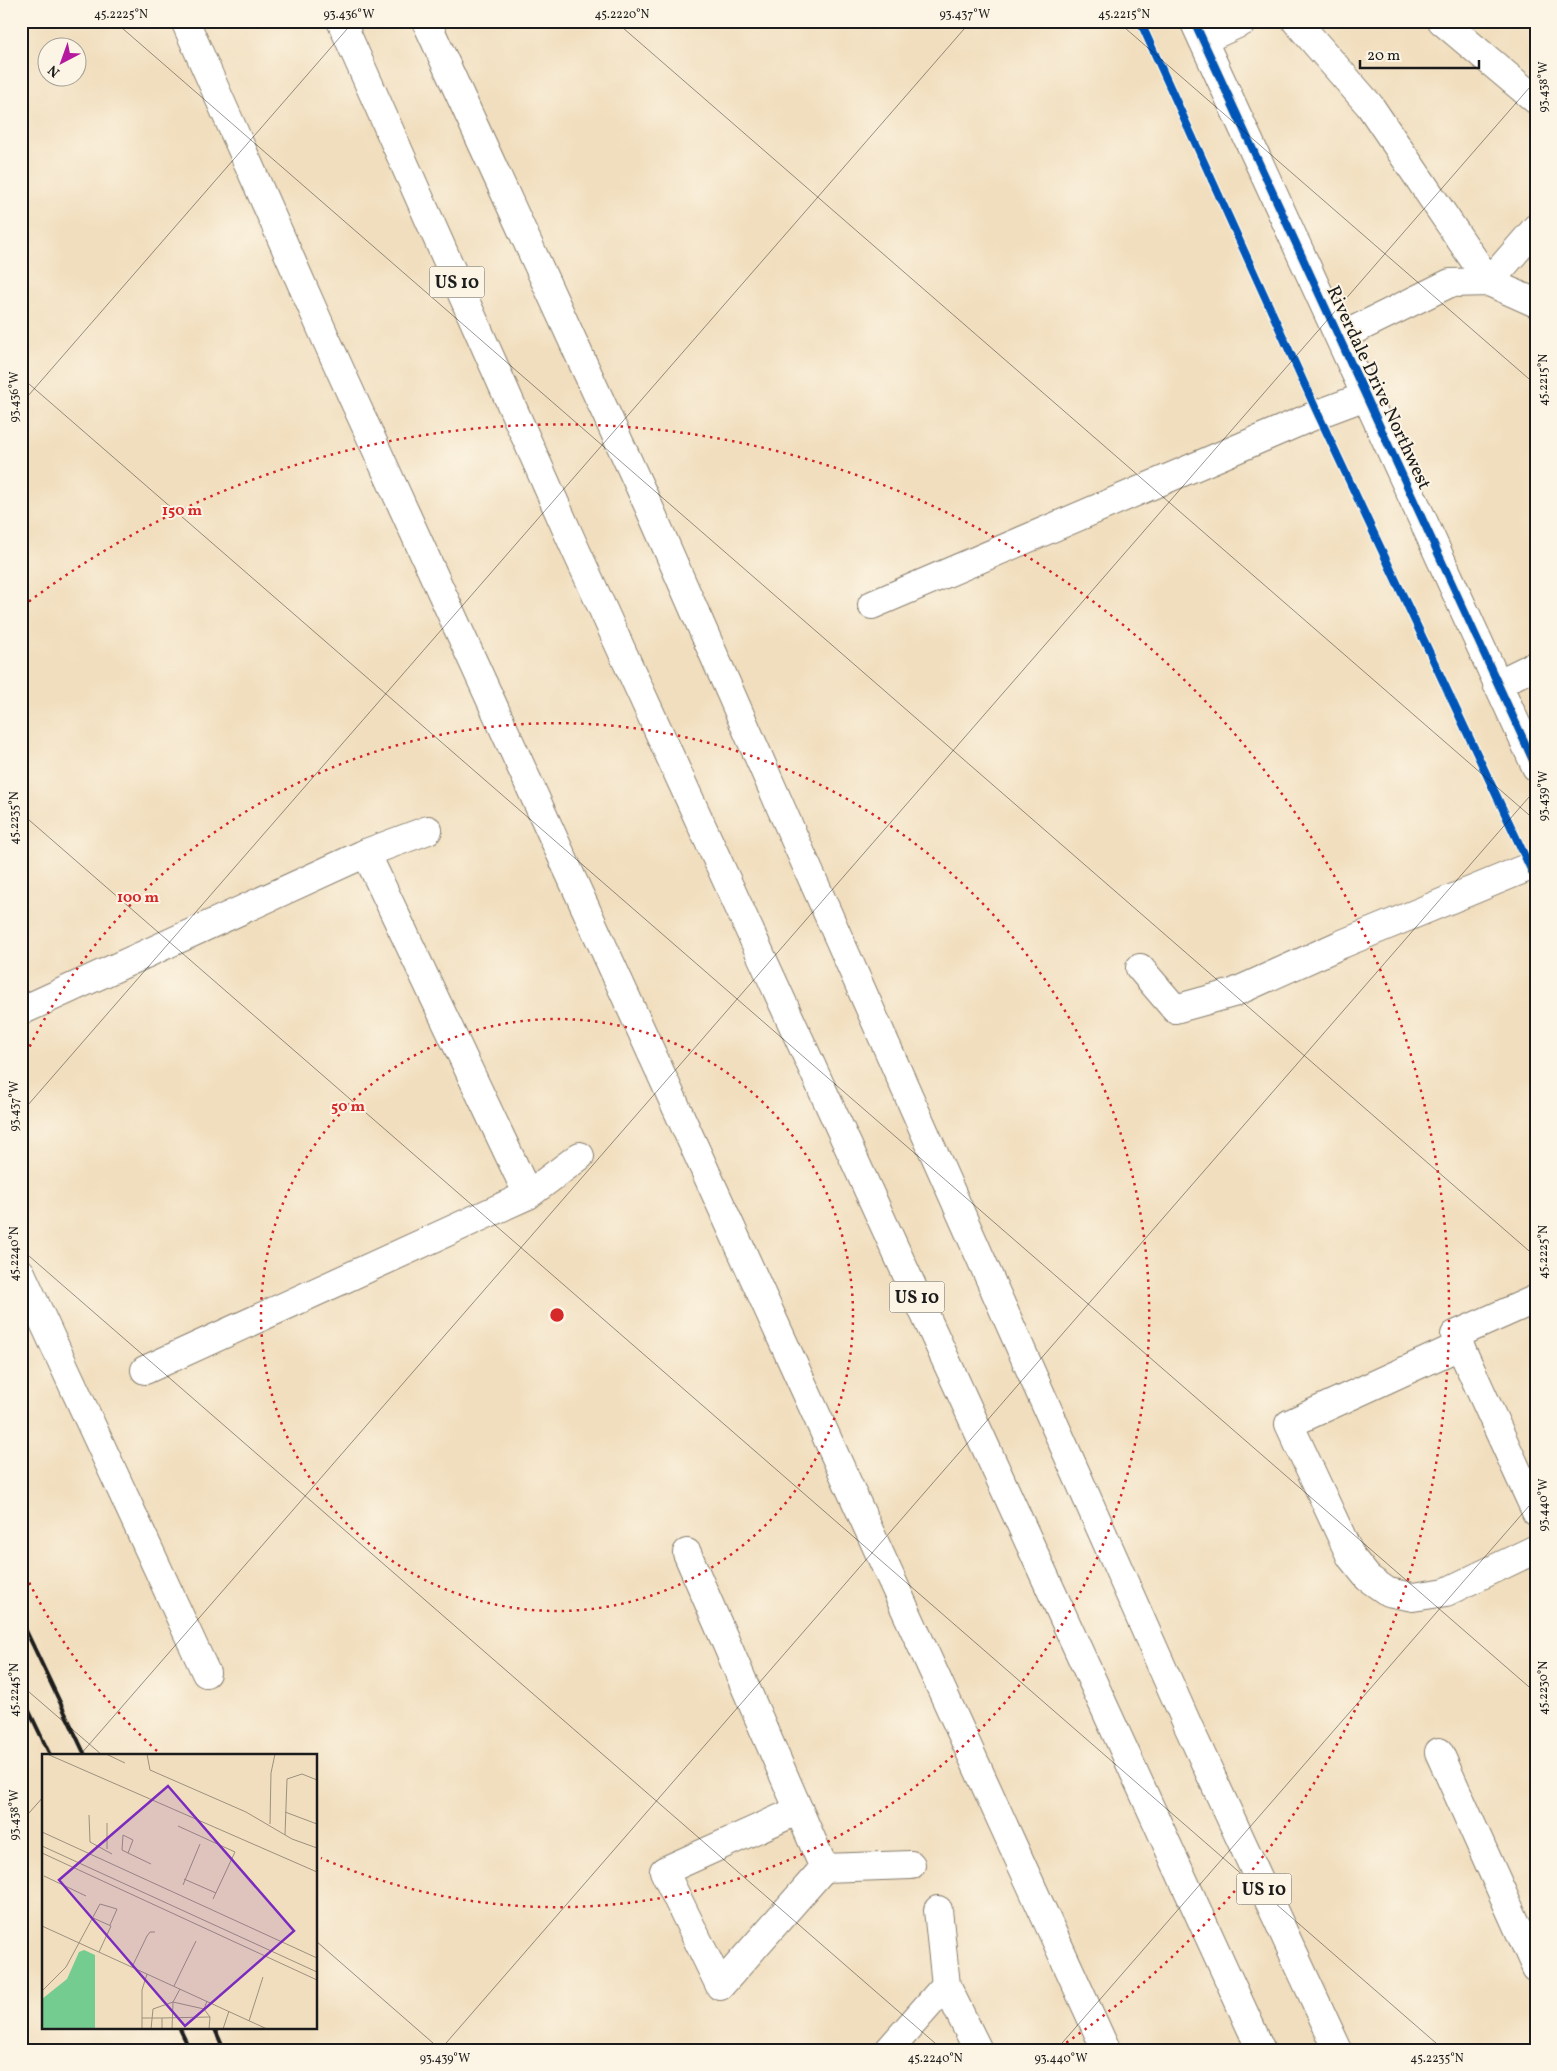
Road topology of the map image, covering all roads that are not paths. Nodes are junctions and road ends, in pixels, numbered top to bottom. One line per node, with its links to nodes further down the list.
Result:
1 (185, 21): 42 (main road)
2 (341, 21): 43 (main road, US 10)
3 (426, 21): 44 (main road, US 10)
4 (1244, 21): 7 (main road)
5 (1296, 21): 10 (main road)
6 (1442, 21): 8 (main road)
7 (1198, 31): 12 (main road, Riverdale Drive Northwest)
8 (1536, 100)
9 (1536, 228): 10 (main road)
10 (1489, 282): 11 (main road); 12 (main road)
11 (1536, 303)
12 (1340, 337): 13 (main road, Riverdale Drive Northwest)
13 (1366, 396): 14 (main road); 16 (main road, Riverdale Drive Northwest)
14 (872, 605)
15 (1536, 665): 16 (main road)
16 (1497, 684): 17 (main road, Riverdale Drive Northwest)
17 (1536, 767)
18 (428, 830): 19 (main road)
19 (366, 853): 22 (main road); 24 (main road)
20 (1536, 864): 21 (main road)
21 (1140, 968)
22 (21, 1010)
23 (580, 1156): 24 (main road)
24 (528, 1195): 28 (main road)
25 (21, 1273): 32 (main road)
26 (1536, 1299): 27 (main road)
27 (1459, 1346): 29 (main road); 30 (main road)
28 (145, 1370)
29 (1536, 1512)
30 (1536, 1549)
31 (687, 1553): 34 (main road)
32 (206, 1673)
33 (1439, 1752): 38 (main road)
34 (799, 1810): 36 (main road); 36 (main road)
35 (911, 1865): 36 (main road)
36 (824, 1868)
37 (938, 1910): 39 (main road)
38 (1536, 1968)
39 (946, 1985): 40 (main road); 41 (main road)
40 (889, 2050)
41 (978, 2050)
42 (1106, 2050)
43 (1261, 2050)
44 (1338, 2050)

